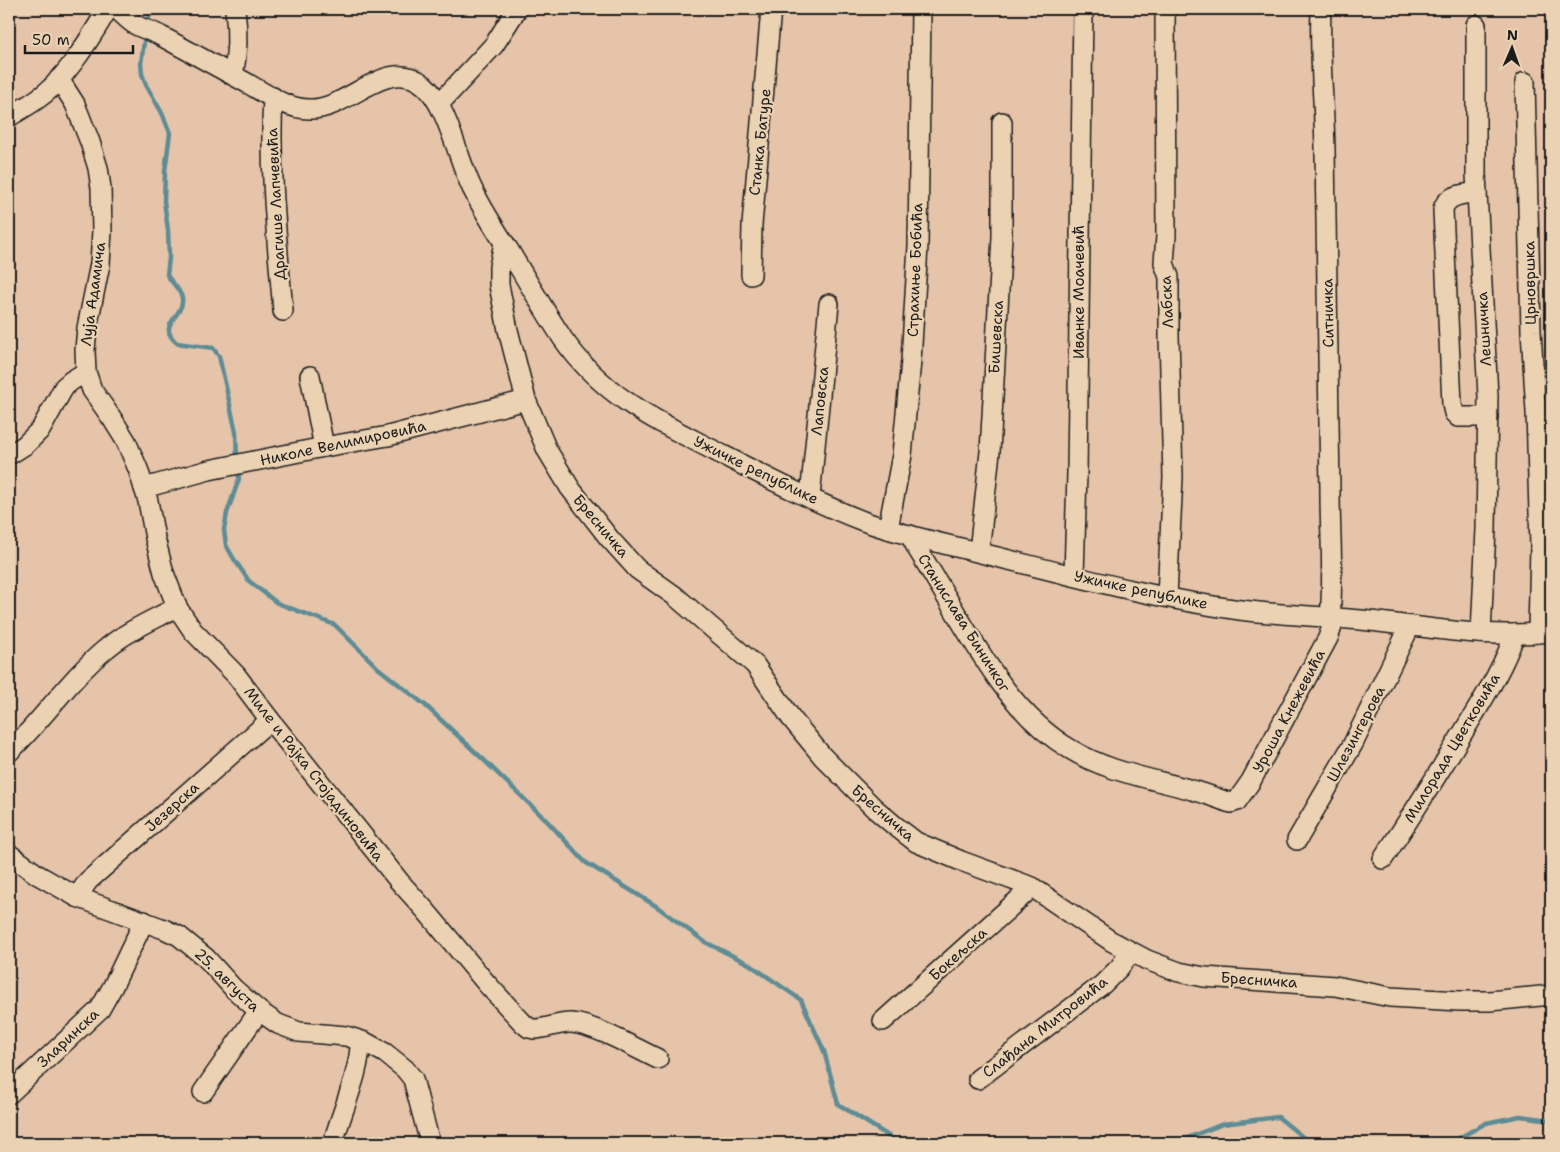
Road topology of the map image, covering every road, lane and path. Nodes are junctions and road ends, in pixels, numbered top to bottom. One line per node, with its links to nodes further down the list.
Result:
1 (108, 9): 12 (street)
2 (117, 9): 11 (street, Ужичке републике)
3 (235, 9): 11 (street)
4 (517, 9): 15 (street)
5 (771, 9): 20 (street, Станка Батуре)
6 (921, 9): 31 (street, Страхиње Бобића)
7 (1082, 9): 34 (street, Иванке Моачевић)
8 (1165, 9): 35 (street, Лабска)
9 (1321, 9): 37 (street, Ситничка)
10 (1476, 25): 18 (street, Лешничка)
11 (233, 76): 14 (street, Ужичке републике)
12 (59, 79): 16 (street); 23 (street, Луја Адамича)
13 (1525, 82): 39 (street, Црновршка)
14 (273, 97): 15 (street, Ужичке републике); 22 (street, Драгише Лапчевића)
15 (439, 104): 19 (street, Ужичке републике)
16 (9, 117)
17 (1002, 122): 33 (street, Бишевска)
18 (1477, 192): 26 (street, Лешничка); 26 (street)
19 (504, 243): 25 (street, Бресничка); 30 (street, Ужичке републике)
20 (751, 275)
21 (829, 304): 30 (street, Лаповска)
22 (283, 311)
23 (86, 372): 28 (street); 29 (street, Миле и Рајка Стојадиновића)
24 (310, 376): 27 (street)
25 (526, 400): 27 (street, Николе Велимировића); 48 (street, Бресничка)
26 (1488, 417): 40 (street, Лешничка)
27 (324, 447): 29 (street, Николе Велимировића)
28 (9, 455)
29 (144, 488): 36 (street, Миле и Рајка Стојадиновића)
30 (810, 497): 31 (street, Ужичке републике)
31 (888, 529): 32 (street, Ужичке републике)
32 (910, 535): 33 (street, Ужичке републике); 44 (street, Станислава Биничког)
33 (979, 552): 34 (street, Ужичке републике)
34 (1074, 576): 35 (street, Ужичке републике)
35 (1167, 596): 37 (street, Ужичке републике)
36 (177, 607): 42 (street, Миле и Рајка Стојадиновића); 43 (street)
37 (1333, 618): 38 (street, Ужичке републике); 44 (street, Уроша Кнежевића)
38 (1410, 626): 40 (street, Ужичке републике); 45 (street, Шлезингерова)
39 (1544, 632): 41 (street, Ужичке републике)
40 (1481, 633): 41 (street, Ужичке републике)
41 (1515, 634): 47 (street, Милорада Цветковића)
42 (270, 720): 49 (street, Језерска); 56 (street, Миле и Рајка Стојадиновића)
43 (9, 752)
44 (1237, 801)
45 (1297, 840)
46 (9, 854): 49 (street, 25. августа)
47 (1383, 859)
48 (1032, 886): 51 (street, Бресничка); 54 (street, Бокељска)
49 (77, 897): 50 (street, 25. августа)
50 (144, 921): 53 (street, 25. августа); 59 (street, Зларинска)
51 (1131, 952): 52 (street, Бресничка); 57 (street, Слађана Митровића)
52 (1551, 995)
53 (259, 1011): 55 (street, 25. августа); 58 (street)
54 (883, 1021)
55 (360, 1041): 60 (street); 61 (street, 25. августа)
56 (658, 1059)
57 (978, 1078)
58 (203, 1092)
59 (9, 1094)
60 (333, 1143)
61 (430, 1143)

